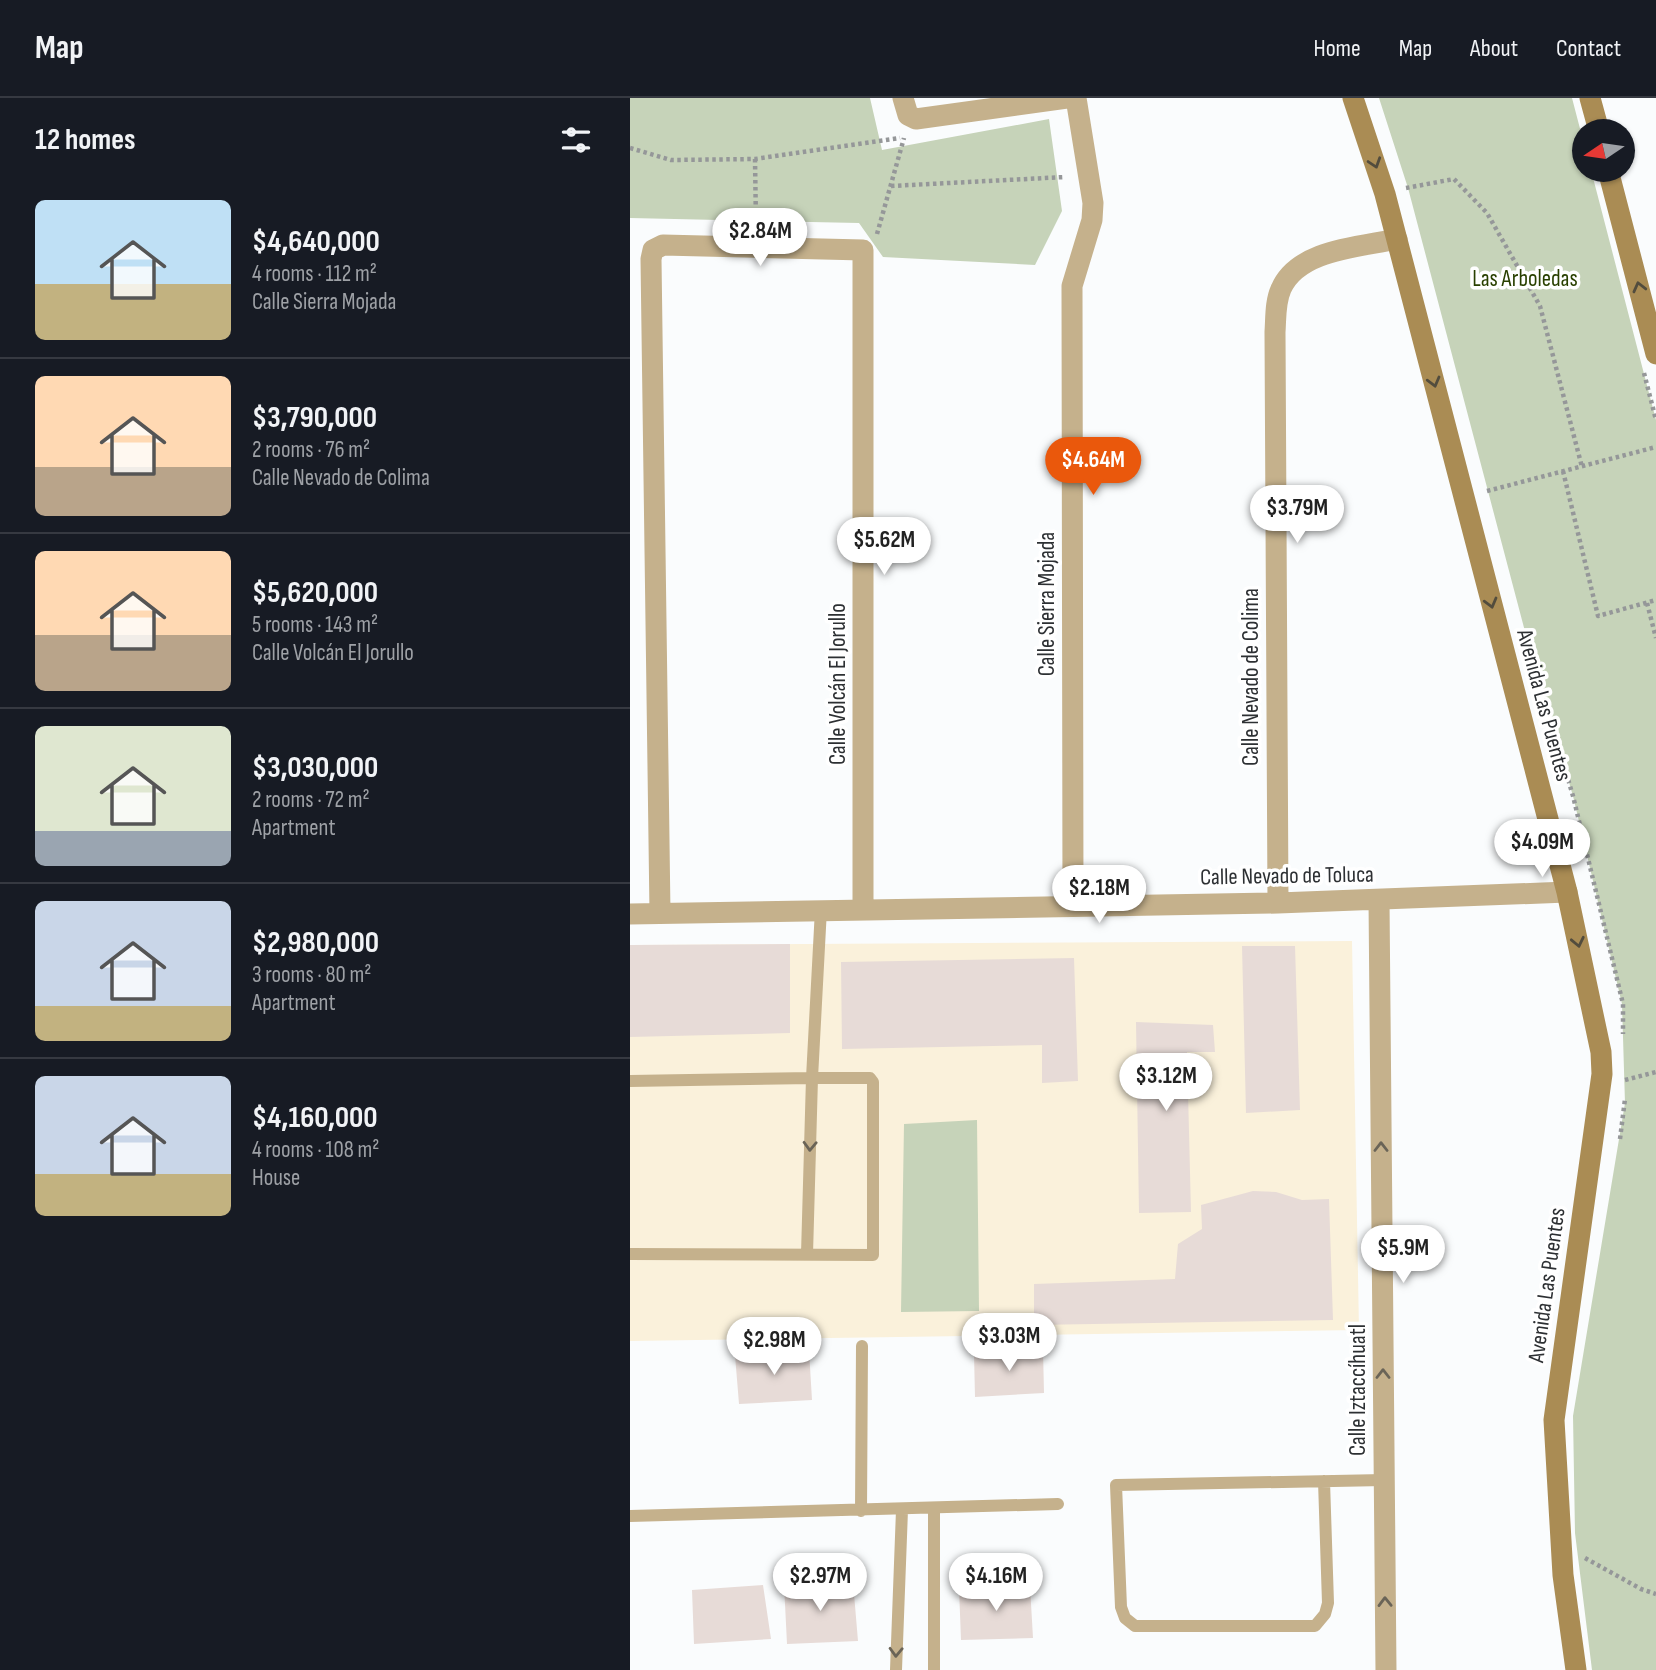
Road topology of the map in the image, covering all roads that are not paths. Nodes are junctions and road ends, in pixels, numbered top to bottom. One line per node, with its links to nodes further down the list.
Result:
1 (903, 98): 2 (street)
2 (1067, 98)
3 (1076, 98): 13 (street, Calle Sierra Mojada)
4 (1353, 98): 8 (street, Avenida Las Puentes, one-way to 8)
5 (1590, 98): 6 (street)
6 (1595, 119)
7 (1611, 182): 9 (street, one-way to 7)
8 (1397, 239): 10 (street, Avenida Las Puentes, one-way to 10); 12 (street, Calle Nevado de Colima)
9 (1656, 354)
10 (1567, 892): 11 (street, Calle Nevado de Toluca); 33 (street, Avenida Las Puentes, one-way to 33)
11 (1379, 900): 12 (street, Calle Nevado de Toluca); 23 (street, Calle Iztaccíhuatl, one-way to 11)
12 (1278, 903): 13 (street, Calle Nevado de Toluca)
13 (1073, 904): 14 (street, Calle Nevado de Toluca)
14 (863, 908): 15 (street, Calle Nevado de Toluca); 16 (street, Calle Volcán El Jorullo)
15 (821, 909): 16 (street, Calle Nevado de Toluca); 18 (lane)
16 (660, 913): 17 (street, Calle Nevado de Toluca)
17 (630, 914)
18 (812, 1078): 19 (lane); 21 (lane, one-way to 21); 21 (lane)
19 (630, 1081)
20 (630, 1254): 21 (lane)
21 (807, 1254)
22 (862, 1346): 28 (lane)
23 (1384, 1480): 24 (lane); 32 (street, Calle Iztaccíhuatl, one-way to 23)
24 (1324, 1481): 24 (lane)
25 (1058, 1503): 26 (lane)
26 (934, 1509): 27 (lane); 31 (lane)
27 (901, 1510): 28 (lane); 30 (lane, one-way to 30)
28 (862, 1511): 29 (lane)
29 (630, 1516)
30 (896, 1670)
31 (934, 1670)
32 (1386, 1670)
33 (1576, 1670)

